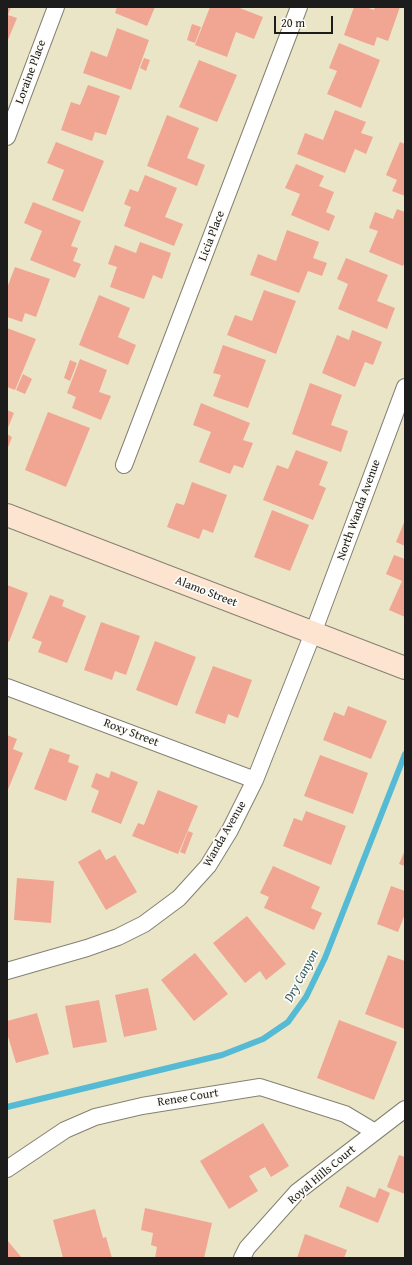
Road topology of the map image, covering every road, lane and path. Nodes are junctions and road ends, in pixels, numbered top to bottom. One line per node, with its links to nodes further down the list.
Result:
1 (56, 7): 3 (street, Loraine Place)
2 (300, 7): 5 (street, Licia Place)
3 (7, 137)
4 (405, 387): 7 (street, North Wanda Avenue)
5 (124, 465)
6 (7, 515): 7 (main road, Alamo Street)
7 (313, 633): 8 (main road, Alamo Street); 10 (street, Wanda Avenue)
8 (405, 668)
9 (7, 687): 10 (street, Roxy Street)
10 (255, 780): 11 (street, Wanda Avenue)
11 (7, 971)
12 (405, 1110): 13 (street, Royal Hills Court)
13 (375, 1132): 14 (street, Renee Court); 15 (street, Royal Hills Court)
14 (7, 1169)
15 (244, 1253)

